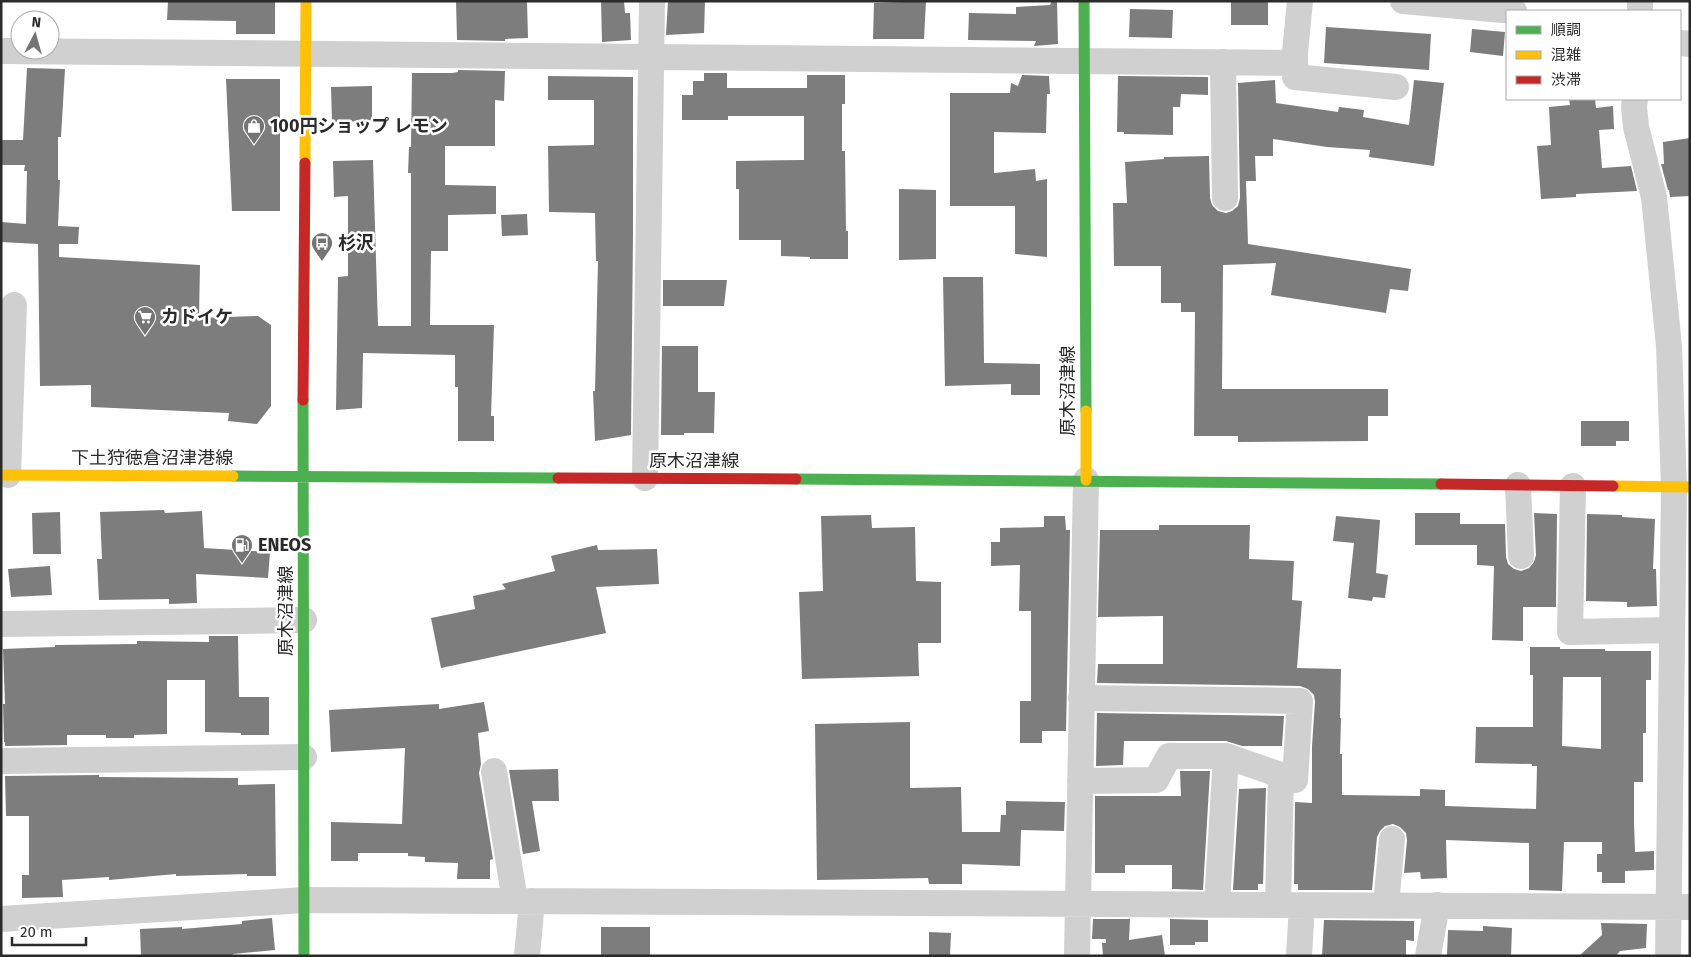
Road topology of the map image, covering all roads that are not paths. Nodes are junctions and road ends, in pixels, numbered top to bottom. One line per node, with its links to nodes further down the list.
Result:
1 (306, 1): 8 (main road)
2 (652, 1): 10 (street)
3 (1084, 1): 11 (main road, 原木沼津線)
4 (1300, 1): 9 (street)
5 (1403, 1): 6 (street)
6 (1506, 10)
7 (1, 51): 8 (street)
8 (306, 54): 10 (street); 18 (main road)
9 (1295, 56): 12 (street); 13 (street)
10 (651, 57): 11 (street); 19 (street)
11 (1084, 60): 12 (street); 20 (main road, 原木沼津線)
12 (1223, 62): 15 (street)
13 (1396, 87)
14 (1635, 100): 23 (street)
15 (1225, 198)
16 (14, 305): 17 (street)
17 (5, 475): 18 (main road, 下土狩徳倉沼津港線)
18 (303, 477): 19 (main road, 原木沼津線); 25 (main road, 原木沼津線)
19 (645, 478): 20 (main road, 原木沼津線)
20 (1086, 480): 21 (main road); 28 (street)
21 (1518, 485): 22 (main road); 24 (street)
22 (1573, 486): 23 (main road); 27 (street)
23 (1682, 487): 27 (street)
24 (1521, 556)
25 (304, 620): 26 (street); 30 (main road, 原木沼津線)
26 (1, 624)
27 (1672, 630): 43 (street)
28 (1082, 698): 33 (street); 34 (street)
29 (1226, 756): 33 (street); 34 (street); 39 (street)
30 (304, 757): 31 (street); 36 (main road, 原木沼津線)
31 (1, 761)
32 (494, 771): 37 (street)
33 (1281, 776): 40 (street)
34 (1080, 781): 38 (street)
35 (1392, 839): 41 (street)
36 (305, 900): 37 (street); 44 (street); 45 (main road, 原木沼津線)
37 (523, 901): 38 (street); 46 (street)
38 (1077, 904): 39 (street); 47 (street)
39 (1218, 904): 40 (street)
40 (1290, 905): 41 (street); 48 (street)
41 (1386, 905): 42 (street)
42 (1438, 905): 43 (street); 49 (street)
43 (1679, 906): 50 (street)
44 (1, 919)
45 (304, 956)
46 (527, 956)
47 (1077, 956)
48 (1299, 956)
49 (1428, 956)
50 (1668, 956)

